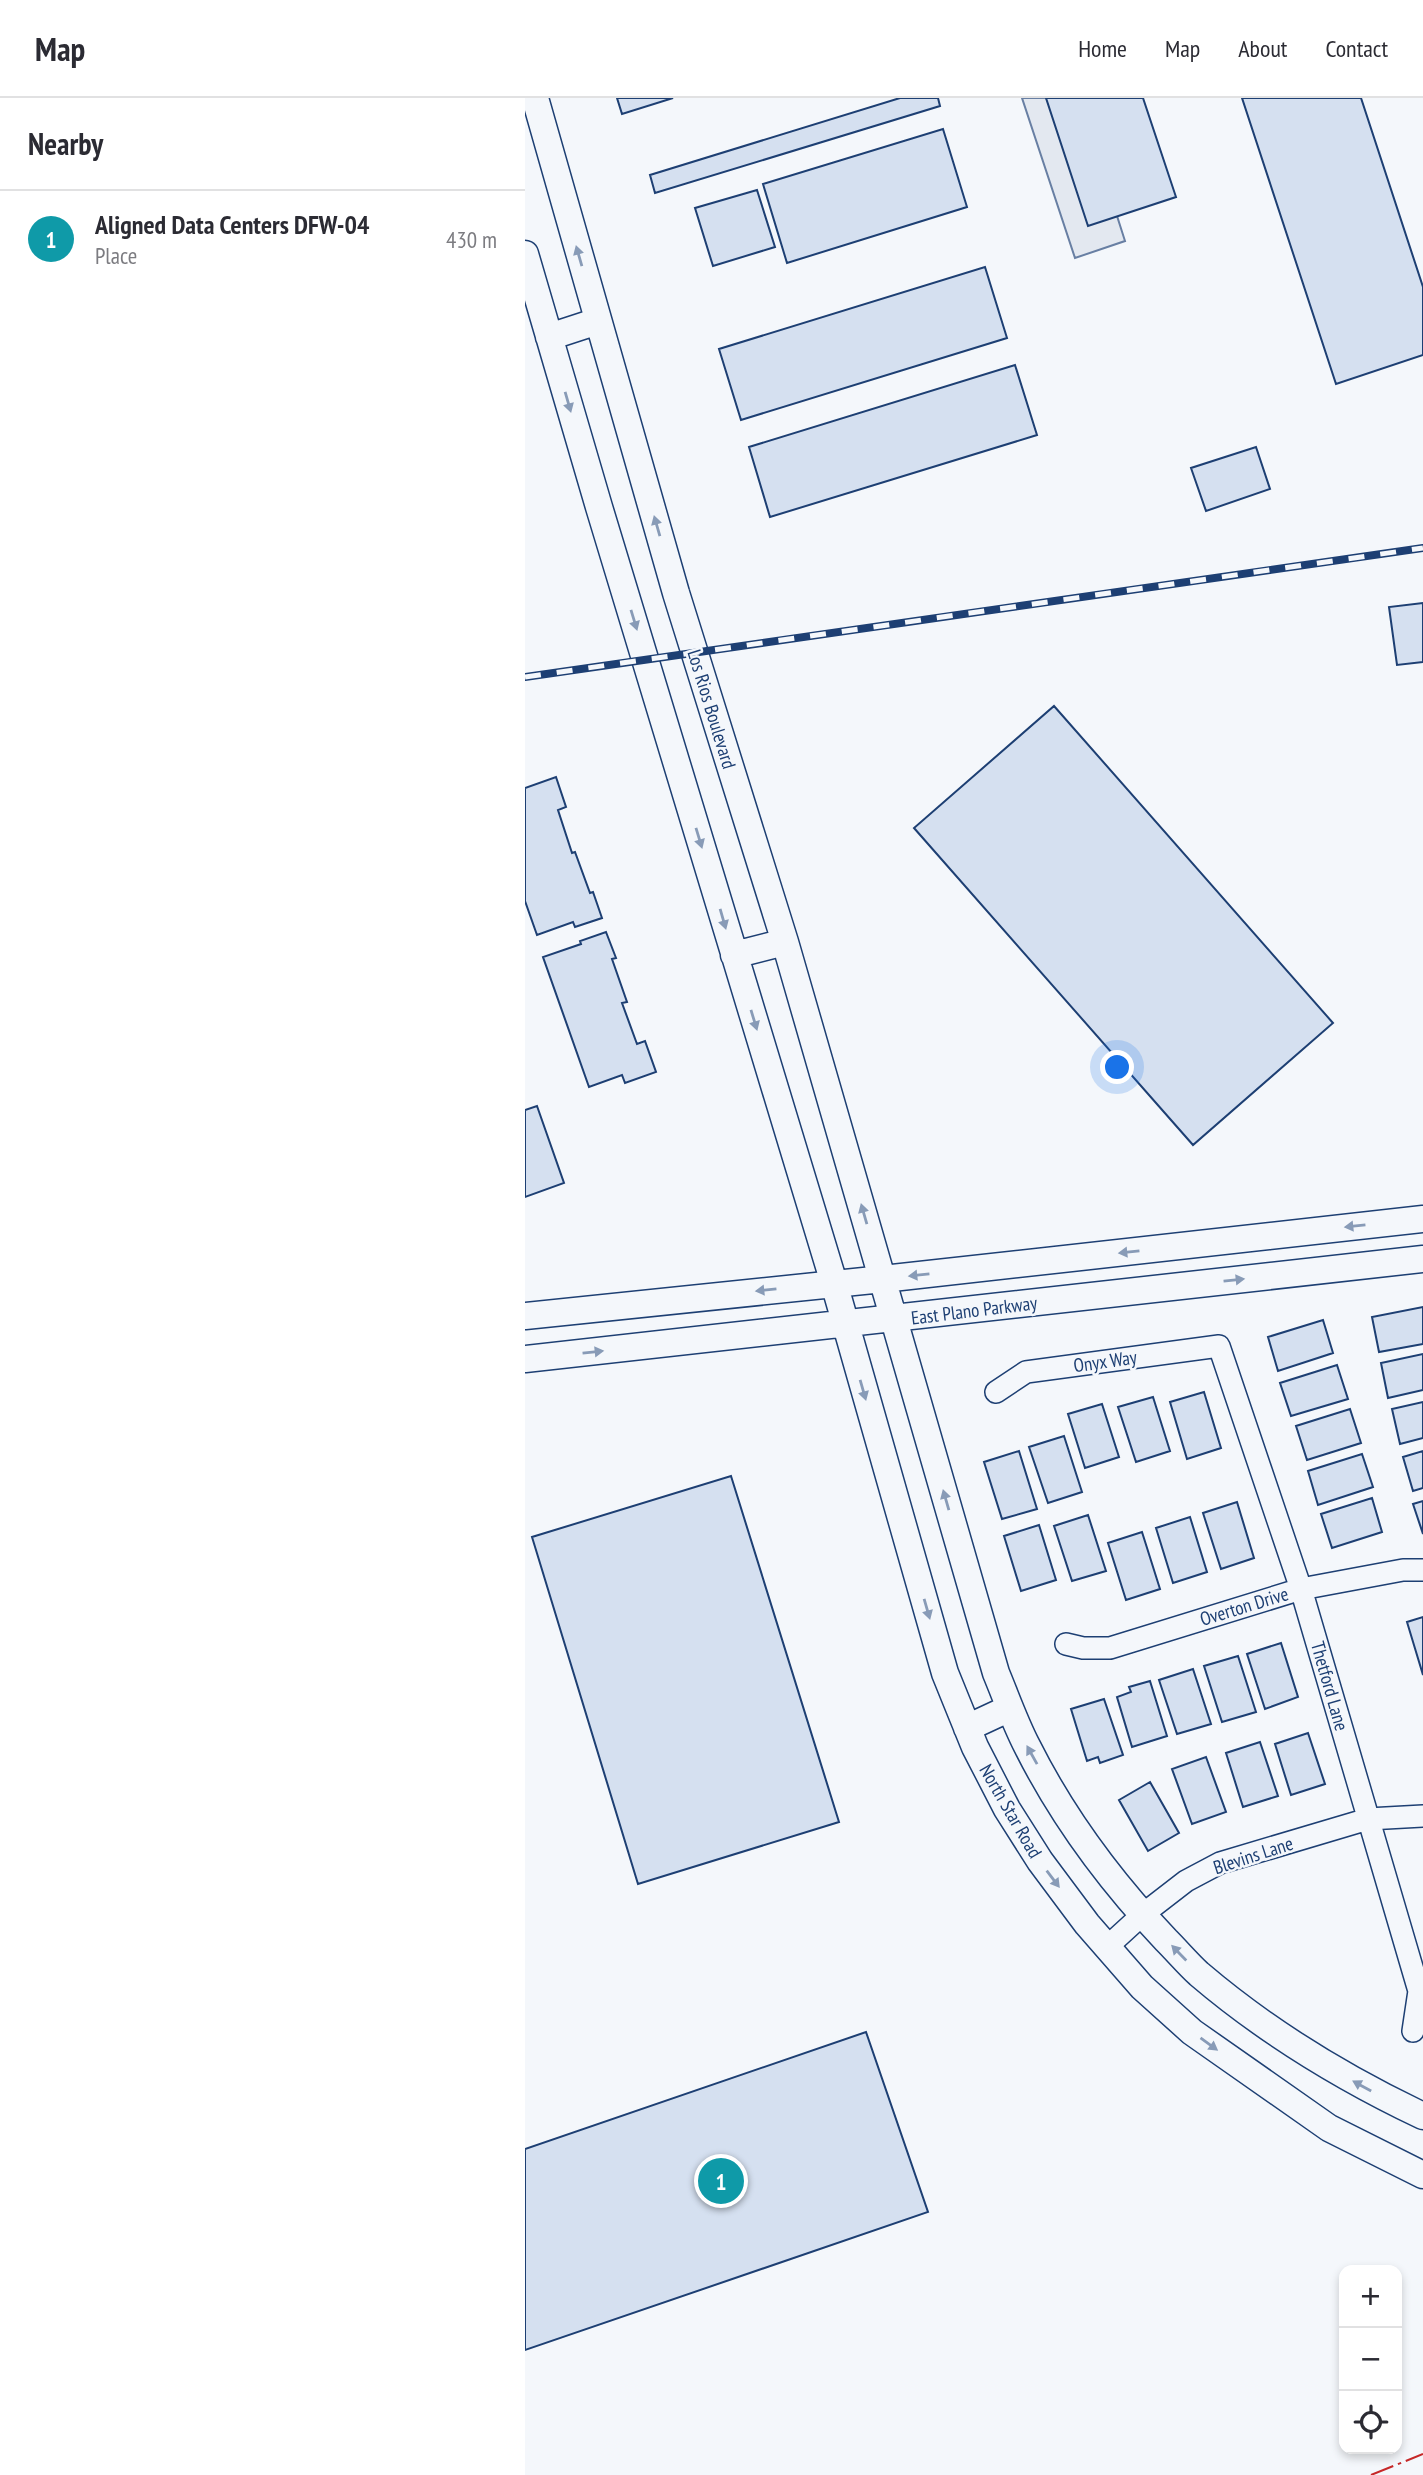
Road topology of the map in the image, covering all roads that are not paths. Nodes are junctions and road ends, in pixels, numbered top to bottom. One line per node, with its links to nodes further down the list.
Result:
1 (535, 98): 3 (main road, Los Rios Boulevard, one-way to 1)
2 (525, 254): 4 (main road)
3 (598, 321): 4 (main road); 5 (main road, Los Rios Boulevard, one-way to 3)
4 (549, 337): 6 (main road, one-way to 6)
5 (785, 942): 6 (main road); 10 (main road, Los Rios Boulevard, one-way to 5)
6 (734, 955): 11 (main road, one-way to 11)
7 (1423, 1219): 8 (main road, East Plano Parkway, one-way to 8)
8 (1162, 1248): 10 (main road, East Plano Parkway, one-way to 10); 12 (main road)
9 (1423, 1259): 12 (main road, East Plano Parkway, one-way to 9)
10 (883, 1279): 11 (main road, East Plano Parkway); 14 (main road, Los Rios Boulevard)
11 (834, 1283): 13 (main road, East Plano Parkway, one-way to 13); 15 (main road, North Star Road)
12 (1166, 1288): 14 (main road, East Plano Parkway)
13 (525, 1316)
14 (894, 1319): 15 (main road, East Plano Parkway); 22 (main road, one-way to 14)
15 (844, 1324): 17 (main road, East Plano Parkway, one-way to 15); 23 (main road, North Star Road, one-way to 23)
16 (1219, 1346): 18 (street, Onyx Way); 20 (street, Thetford Lane)
17 (525, 1359)
18 (996, 1392)
19 (1423, 1570): 20 (street, Overton Drive)
20 (1301, 1589): 21 (street, Overton Drive); 25 (street, Thetford Lane)
21 (1066, 1644)
22 (1010, 1707): 23 (main road); 26 (main road, one-way to 22)
23 (967, 1727): 27 (main road, North Star Road, one-way to 27)
24 (1423, 1816): 25 (street, Blevins Lane)
25 (1368, 1819): 26 (street, Blevins Lane); 28 (street, Thetford Lane)
26 (1142, 1915): 27 (street, Blevins Lane); 29 (main road, one-way to 26)
27 (1107, 1947): 30 (main road, North Star Road, one-way to 30)
28 (1413, 2031)
29 (1423, 2116)
30 (1423, 2175)

